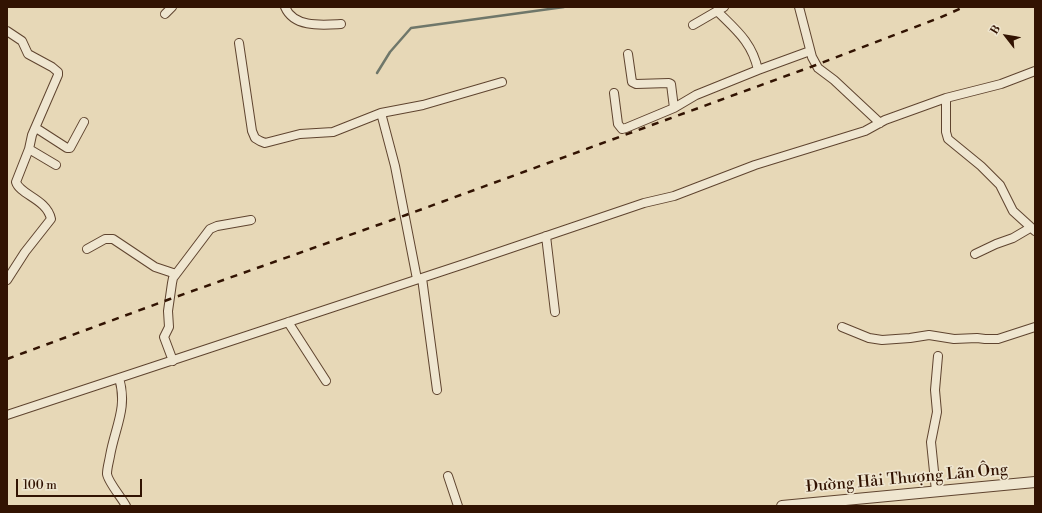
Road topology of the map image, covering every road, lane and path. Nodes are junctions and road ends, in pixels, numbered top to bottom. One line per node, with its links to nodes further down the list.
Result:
1 (172, 7): 5 (street)
2 (285, 7): 6 (street)
3 (799, 7): 10 (street)
4 (721, 9): 7 (street); 12 (street)
5 (165, 14)
6 (341, 24)
7 (693, 25)
8 (7, 31): 21 (street)
9 (239, 43): 18 (street)
10 (810, 51): 12 (street); 20 (street)
11 (628, 54): 17 (street)
12 (758, 70): 17 (street)
13 (1035, 71): 16 (street)
14 (502, 82): 18 (street)
15 (614, 93): 17 (street)
16 (946, 98): 20 (street); 25 (street)
17 (674, 108)
18 (381, 113): 30 (street)
19 (84, 122): 21 (street)
20 (880, 123): 26 (street)
21 (36, 128): 22 (street)
22 (29, 149): 23 (street); 31 (street)
23 (56, 165)
24 (251, 220): 29 (street)
25 (1033, 229): 28 (street)
26 (546, 236): 30 (street); 32 (street)
27 (87, 249): 29 (street)
28 (975, 254)
29 (176, 274): 37 (street)
30 (419, 279): 33 (street); 40 (street)
31 (7, 280)
32 (555, 312)
33 (288, 322): 37 (street); 39 (street)
34 (842, 327): 35 (street)
35 (1035, 327)
36 (938, 356): 44 (street)
37 (173, 361): 38 (street)
38 (119, 378): 41 (street); 45 (street)
39 (326, 381)
40 (437, 390)
41 (7, 415)
42 (448, 476): 46 (street)
43 (1035, 482): 44 (street, Đường Hải Thượng Lãn Ông)
44 (936, 492): 47 (street, Đường Hải Thượng Lãn Ông)
45 (126, 506)
46 (458, 506)
47 (782, 506)

